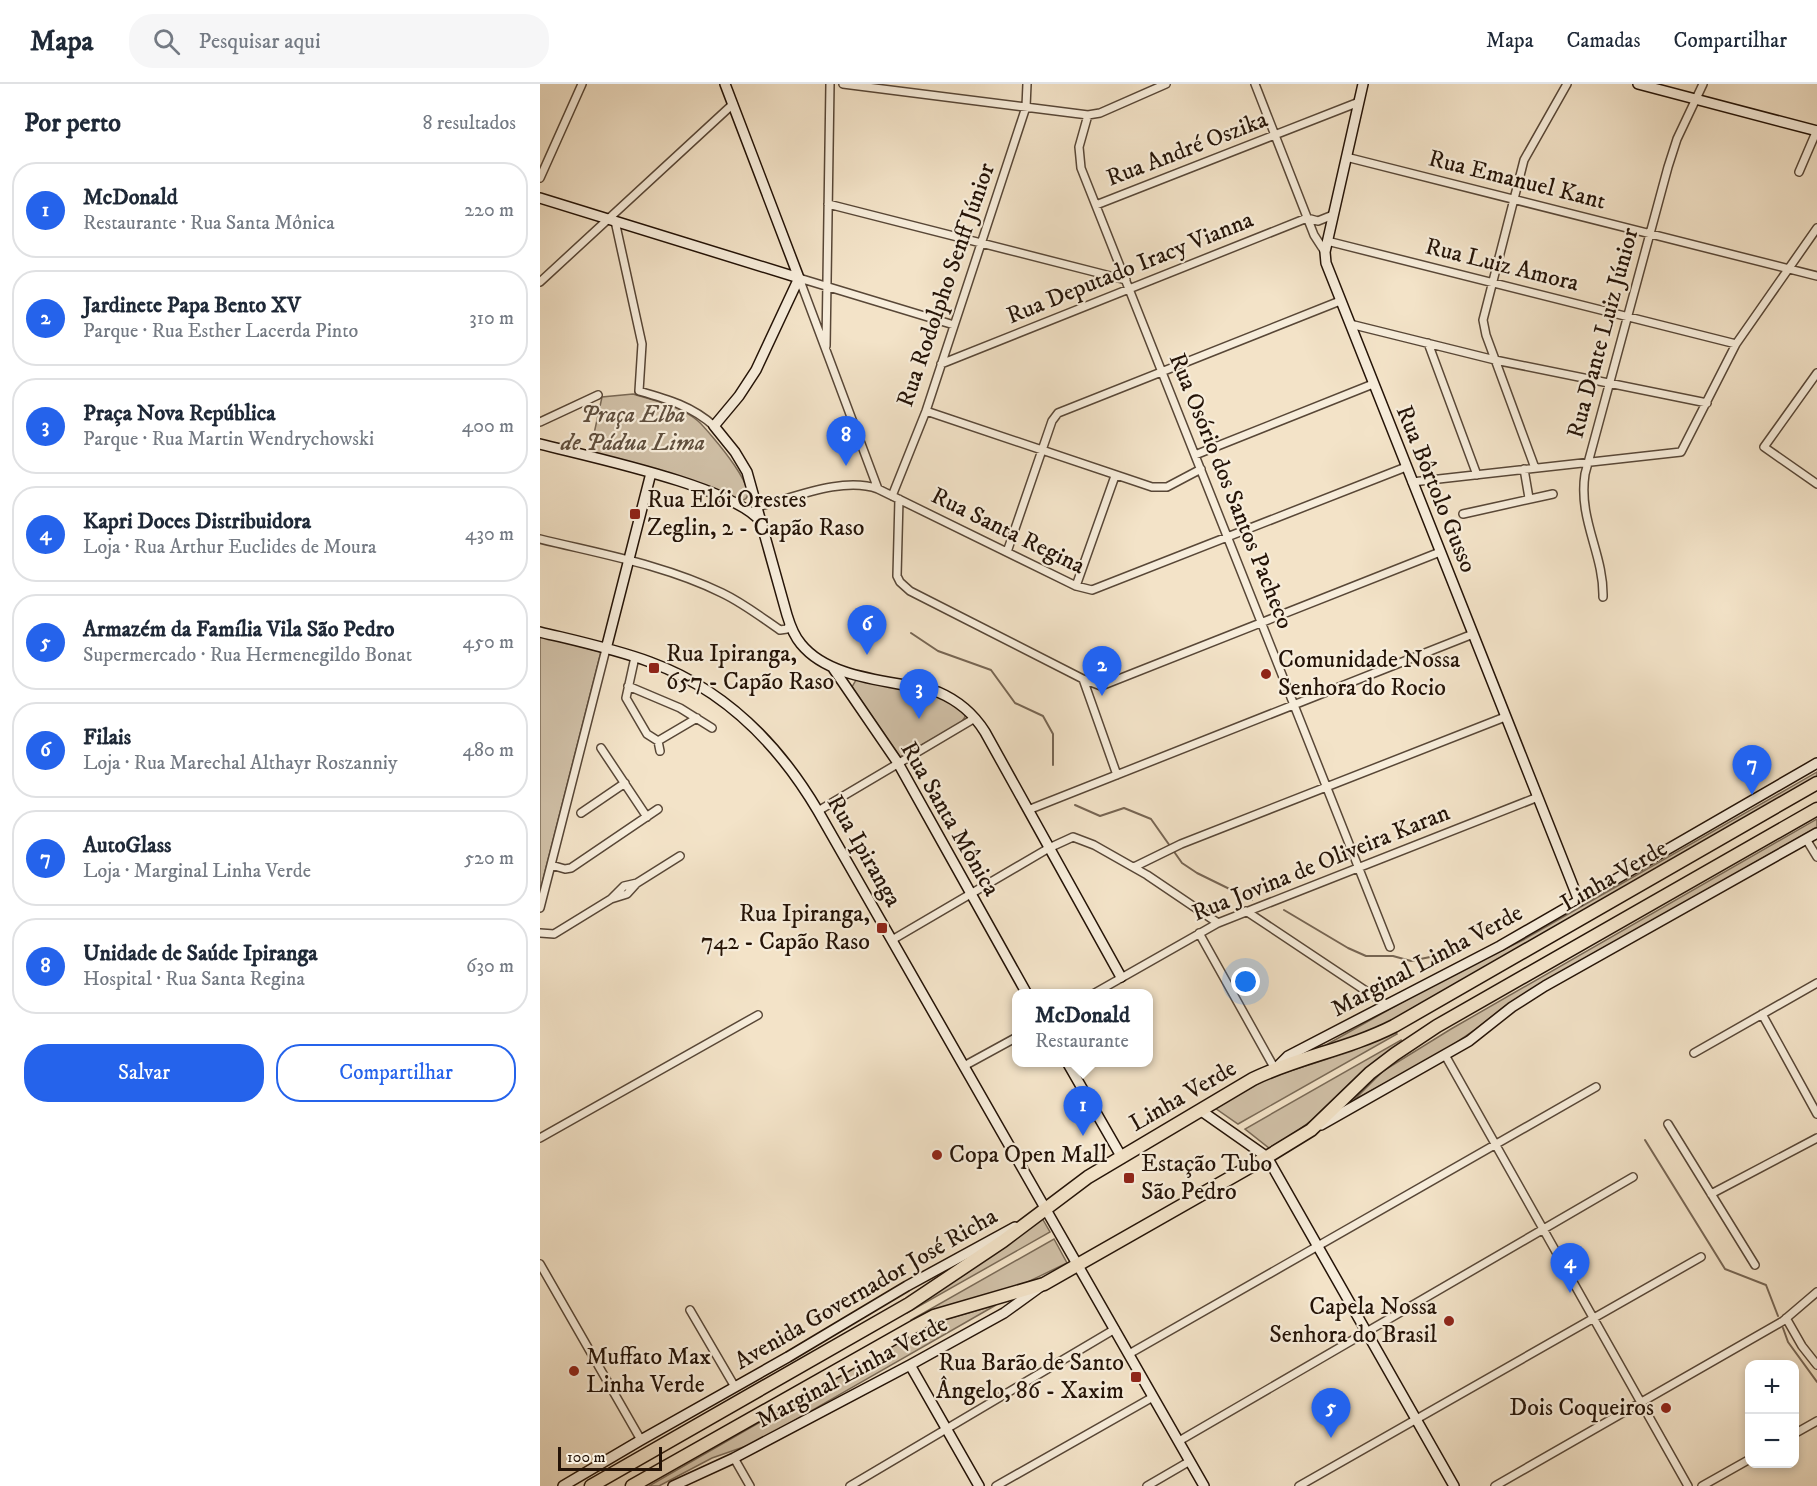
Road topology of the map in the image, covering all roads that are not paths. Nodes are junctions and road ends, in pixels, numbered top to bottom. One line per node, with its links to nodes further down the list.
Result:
1 (582, 84): 21 (street)
2 (725, 84): 14 (main road)
3 (830, 84): 24 (street)
4 (843, 84): 15 (street)
5 (1027, 84): 15 (street, Rua Rodolpho Senff Júnior)
6 (1166, 84): 16 (street)
7 (1255, 84): 18 (street)
8 (1363, 84): 13 (main road, Rua Bôrtolo Gusso)
9 (1567, 84): 23 (street)
10 (1638, 84): 12 (main road)
11 (1703, 84): 12 (street, Rua Dante Luiz Júnior)
12 (1696, 99): 17 (main road); 30 (street, Rua Dante Luiz Júnior)
13 (1359, 102): 18 (street, Rua André Oszika); 19 (main road, Rua Bôrtolo Gusso)
14 (733, 104): 28 (street); 36 (main road)
15 (1026, 107): 16 (street); 32 (street, Rua Rodolpho Senff Júnior)
16 (1088, 115): 25 (street, Rua Osório dos Santos Pacheco)
17 (1817, 130): 20 (street)
18 (1275, 135): 25 (street, Rua André Oszika); 27 (street)
19 (1346, 157): 23 (street, Rua Emanuel Kant); 26 (main road, Rua Bôrtolo Gusso)
20 (1799, 172)
21 (540, 178)
22 (540, 198): 28 (main road)
23 (1514, 199): 30 (street, Rua Emanuel Kant); 39 (street)
24 (828, 204): 32 (street); 40 (street)
25 (1096, 206): 37 (street, Rua Osório dos Santos Pacheco)
26 (1333, 215): 27 (street, Rua Deputado Iracy Vianna); 31 (main road, Rua Bôrtolo Gusso)
27 (1307, 218): 33 (street); 41 (street, Rua Deputado Iracy Vianna)
28 (611, 220): 36 (main road); 38 (street); 59 (street)
29 (1817, 228): 34 (street)
30 (1650, 234): 34 (street, Rua Emanuel Kant); 43 (street, Rua Dante Luiz Júnior)
31 (1327, 241): 33 (main road, Rua Bôrtolo Gusso); 39 (street, Rua Luiz Amora)
32 (981, 243): 37 (street); 45 (street, Rua Rodolpho Senff Júnior)
33 (1325, 252): 42 (main road, Rua Bôrtolo Gusso)
34 (1788, 269): 35 (street, Rua Emanuel Kant); 47 (street)
35 (1817, 276)
36 (799, 278): 40 (street); 48 (street); 59 (main road)
37 (1126, 280): 41 (street, Rua Osório dos Santos Pacheco)
38 (540, 282)
39 (1492, 283): 43 (street, Rua Luiz Amora); 49 (street)
40 (826, 286): 45 (street); 48 (street)
41 (1129, 289): 50 (street, Rua Deputado Iracy Vianna); 51 (street, Rua Osório dos Santos Pacheco)
42 (1340, 301): 44 (main road, Rua Bôrtolo Gusso); 51 (street)
43 (1628, 317): 47 (street, Rua Luiz Amora); 53 (street, Rua Dante Luiz Júnior)
44 (1350, 324): 46 (street); 54 (main road, Rua Bôrtolo Gusso)
45 (954, 325): 50 (street, Rua Rodolpho Senff Júnior)
46 (1428, 343): 49 (street); 69 (street)
47 (1736, 344): 56 (street)
48 (825, 346): 73 (street)
49 (1495, 360): 53 (street); 65 (street)
50 (941, 364): 57 (street, Rua Rodolpho Senff Júnior)
51 (1162, 371): 61 (street); 62 (street, Rua Osório dos Santos Pacheco)
52 (1817, 373): 72 (street)
53 (1610, 383): 56 (street); 63 (street, Rua Dante Luiz Júnior)
54 (1373, 384): 62 (street); 64 (main road, Rua Bôrtolo Gusso)
55 (598, 395): 58 (street)
56 (1707, 403): 63 (street)
57 (926, 411): 61 (street); 76 (street, Rua Rodolpho Senff Júnior)
58 (540, 422)
59 (714, 426): 74 (main road)
60 (540, 444): 68 (main road)
61 (1042, 451): 70 (street); 84 (street)
62 (1195, 455): 66 (street, Rua Osório dos Santos Pacheco)
63 (1589, 461): 65 (street); 88 (street, Rua Dante Luiz Júnior)
64 (1407, 467): 71 (main road, Rua Bôrtolo Gusso); 82 (street, Rua Santa Regina)
65 (1535, 468): 67 (street)
66 (1201, 469): 70 (street); 82 (street, Rua Osório dos Santos Pacheco)
67 (1524, 469): 69 (street); 77 (street)
68 (651, 473): 79 (main road); 86 (main road)
69 (1477, 475): 71 (street)
70 (1115, 476): 87 (street)
71 (1412, 482): 85 (main road, Rua Bôrtolo Gusso)
72 (1817, 484)
73 (879, 489): 76 (street, Rua Santa Regina); 78 (street, Rua Santa Regina)
74 (753, 494): 78 (main road); 79 (main road)
75 (1553, 494): 77 (street)
76 (896, 498): 84 (street, Rua Santa Regina); 96 (street)
77 (1529, 498): 80 (street)
78 (757, 507): 81 (main road)
79 (742, 508): 81 (main road)
80 (1463, 514)
81 (762, 524): 90 (main road)
82 (1228, 537): 87 (street, Rua Santa Regina); 89 (street, Rua Osório dos Santos Pacheco)
83 (540, 539): 86 (street)
84 (1007, 552): 87 (street, Rua Santa Regina)
85 (1440, 552): 89 (street); 92 (main road, Rua Bôrtolo Gusso)
86 (628, 561): 90 (street); 93 (main road)
87 (1076, 586)
88 (1603, 597)
89 (1261, 622): 96 (street); 98 (street, Rua Osório dos Santos Pacheco)
90 (790, 624): 95 (main road)
91 (540, 632): 93 (main road, Rua Ipiranga)
92 (1473, 634): 98 (street); 99 (main road, Rua Bôrtolo Gusso)
93 (606, 649): 94 (main road, Rua Ipiranga); 124 (street)
94 (635, 657): 97 (street); 116 (main road, Rua Ipiranga)
95 (833, 668): 101 (main road); 107 (main road, Rua Santa Mônica)
96 (1083, 679): 108 (street)
97 (628, 686): 100 (street); 103 (street)
98 (1294, 705): 108 (street); 111 (street, Rua Osório dos Santos Pacheco)
99 (1505, 717): 111 (street); 112 (main road, Rua Bôrtolo Gusso)
100 (696, 718): 102 (street); 103 (street)
101 (975, 718): 107 (street); 114 (main road)
102 (712, 728)
103 (658, 741): 105 (street)
104 (601, 747): 109 (street)
105 (660, 751)
106 (1817, 763): 128 (main road, Marginal Linha Verde)
107 (898, 764): 116 (street); 127 (main road, Rua Santa Mônica)
108 (1117, 775): 114 (street)
109 (625, 783): 117 (street); 118 (street)
110 (1817, 783): 148 (highway, Linha Verde)
111 (1326, 787): 125 (street); 126 (street, Rua Osório dos Santos Pacheco)
112 (1538, 797): 126 (street, Rua Jovina de Oliveira Karan); 128 (main road, Rua Bôrtolo Gusso)
113 (658, 809): 118 (street)
114 (1028, 810): 121 (main road)
115 (1817, 810): 153 (highway, Linha Verde)
116 (819, 811): 134 (main road, Rua Ipiranga)
117 (581, 813)
118 (647, 817): 124 (street)
119 (1817, 833): 120 (main road)
120 (1806, 839): 123 (street); 145 (main road)
121 (1049, 848): 125 (street); 127 (street); 136 (main road)
122 (680, 856): 132 (street)
123 (1817, 858)
124 (551, 865): 129 (street)
125 (1134, 867): 131 (street)
126 (1358, 867): 130 (street, Rua Jovina de Oliveira Karan); 135 (street, Rua Osório dos Santos Pacheco)
127 (970, 894): 134 (street); 138 (main road, Rua Santa Mônica)
128 (1579, 901): 140 (main road, Marginal Linha Verde)
129 (540, 908)
130 (1246, 911): 131 (street, Rua Jovina de Oliveira Karan); 140 (street)
131 (1218, 923): 133 (street, Rua Jovina de Oliveira Karan)
132 (540, 933)
133 (1199, 933): 136 (street, Rua Jovina de Oliveira Karan); 148 (street)
134 (892, 940): 146 (main road, Rua Ipiranga)
135 (1390, 947)
136 (1121, 977): 139 (street, Rua Jovina de Oliveira Karan)
137 (1817, 983): 141 (street)
138 (1026, 989)
139 (1100, 989)
140 (1387, 1005): 148 (main road, Marginal Linha Verde)
141 (1762, 1014): 144 (street); 151 (street)
142 (758, 1015): 154 (street)
143 (1012, 1039): 146 (street)
144 (1694, 1053)
145 (1445, 1055): 153 (main road); 156 (street)
146 (964, 1066): 161 (main road, Rua Ipiranga)
147 (1070, 1067): 157 (main road)
148 (1275, 1069): 150 (highway, Linha Verde)
149 (1596, 1088): 156 (street)
150 (1200, 1110): 157 (highway, Linha Verde); 158 (main road)
151 (1817, 1114)
152 (1668, 1124): 160 (street)
153 (1311, 1130): 158 (highway, Linha Verde)
154 (540, 1138)
155 (1817, 1138): 160 (street)
156 (1496, 1145): 163 (street); 164 (street)
157 (1121, 1156): 161 (highway, Linha Verde)
158 (1267, 1157): 164 (main road); 167 (highway, Linha Verde)
159 (1633, 1177): 163 (street)
160 (1711, 1194): 168 (street)
161 (1046, 1208): 162 (highway, Linha Verde); 167 (main road, Rua Ipiranga)
162 (1034, 1218): 179 (main road, Avenida Governador José Richa); 192 (highway, Linha Verde)
163 (1543, 1229): 172 (street); 175 (street)
164 (1318, 1246): 175 (main road); 176 (street)
165 (1701, 1257): 172 (street)
166 (540, 1264): 186 (street)
167 (1078, 1264): 169 (highway, Linha Verde); 174 (main road, Rua Ipiranga)
168 (1755, 1265)
169 (1044, 1284): 177 (main road, Marginal Linha Verde); 193 (highway, Linha Verde)
170 (1817, 1292): 173 (street)
171 (690, 1310): 179 (street)
172 (1593, 1318): 181 (street); 182 (street)
173 (1784, 1319): 178 (street); 181 (street)
174 (1115, 1329): 176 (main road, Rua Ipiranga); 184 (street)
175 (1367, 1332): 182 (main road); 187 (street)
176 (1129, 1354): 180 (main road, Rua Ipiranga)
177 (910, 1365): 184 (main road); 188 (main road, Marginal Linha Verde)
178 (1817, 1365)
179 (735, 1387): 186 (main road, Avenida Governador José Richa)
180 (1153, 1397): 187 (main road, Rua Ipiranga); 198 (street)
181 (1641, 1402): 203 (street); 204 (street)
182 (1416, 1419): 201 (street); 202 (main road)
183 (1817, 1421): 185 (street)
184 (947, 1430): 196 (street); 197 (main road)
185 (1799, 1431)
186 (641, 1440): 191 (main road, Avenida Governador José Richa)
187 (1179, 1442): 189 (main road, Rua Ipiranga)
188 (734, 1458): 194 (main road, Marginal Linha Verde); 195 (street)
189 (1190, 1461): 199 (street); 200 (main road, Rua Ipiranga)
190 (1745, 1461): 205 (street)
191 (563, 1486)
192 (591, 1486)
193 (632, 1486)
194 (673, 1486)
195 (750, 1486)
196 (850, 1486)
197 (979, 1486)
198 (996, 1486)
199 (1147, 1486)
200 (1204, 1486)
201 (1299, 1486)
202 (1454, 1486)
203 (1494, 1486)
204 (1688, 1486)
205 (1701, 1486)

